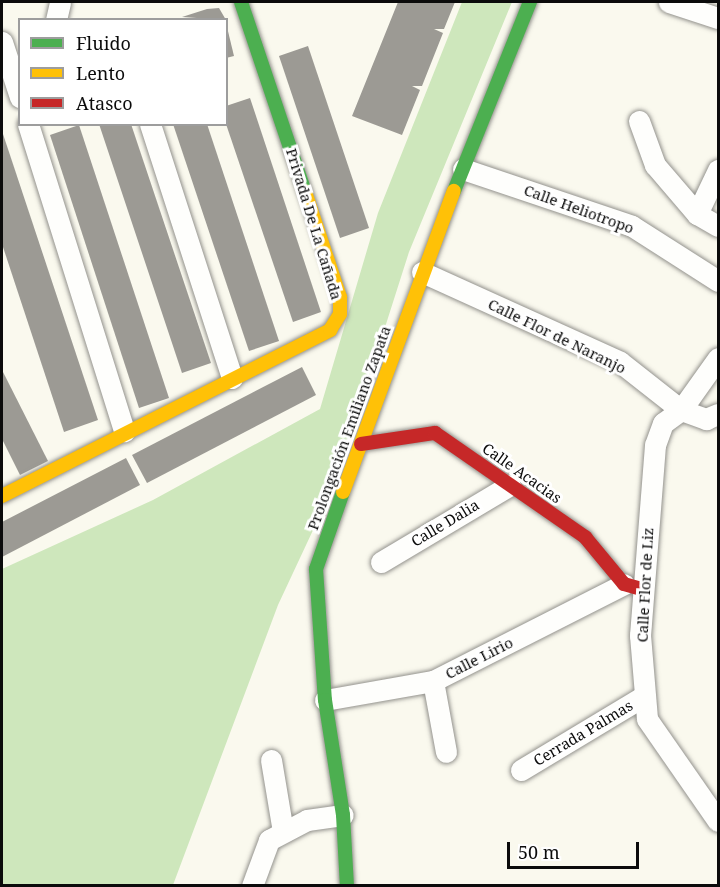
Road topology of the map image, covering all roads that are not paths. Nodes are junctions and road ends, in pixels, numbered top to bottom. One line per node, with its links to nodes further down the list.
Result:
1 (60, 2): 5 (street)
2 (241, 2): 19 (street, Privada De La Cañada)
3 (530, 2): 12 (street, Prolongación Emiliano Zapata)
4 (669, 2): 6 (street)
5 (56, 18)
6 (718, 18)
7 (2, 42): 8 (street)
8 (18, 91)
9 (639, 121): 14 (street)
10 (35, 126): 22 (street)
11 (151, 126): 19 (street)
12 (463, 169): 16 (street, Prolongación Emiliano Zapata); 17 (street, Calle Heliotropo)
13 (718, 170): 14 (street)
14 (697, 214): 15 (street)
15 (718, 226)
16 (422, 272): 20 (street, Calle Flor de Naranjo); 23 (street, Prolongación Emiliano Zapata)
17 (718, 281)
18 (718, 357): 20 (street, Calle Flor de Liz)
19 (232, 378): 22 (street, Privada De La Cañada)
20 (681, 410): 21 (street, Calle Flor de Naranjo); 27 (street, Calle Flor de Liz)
21 (718, 414)
22 (124, 431): 25 (street, Privada De La Cañada)
23 (361, 444): 24 (street, Calle Acacias); 30 (street, Prolongación Emiliano Zapata)
24 (510, 484): 26 (street, Calle Dalia); 27 (street, Calle Acacias)
25 (4, 488)
26 (381, 562)
27 (633, 587): 28 (street, Calle Lirio); 29 (street, Calle Flor de Liz)
28 (433, 681): 30 (street, Calle Lirio); 31 (street)
29 (644, 696): 33 (street, Cerrada Palmas); 35 (street, Calle Flor de Liz)
30 (325, 700): 34 (street, Prolongación Emiliano Zapata)
31 (446, 752)
32 (271, 760): 36 (street)
33 (521, 770)
34 (343, 815): 36 (street); 38 (street, Prolongación Emiliano Zapata)
35 (718, 821)
36 (283, 832): 37 (street)
37 (252, 885)
38 (347, 885)

